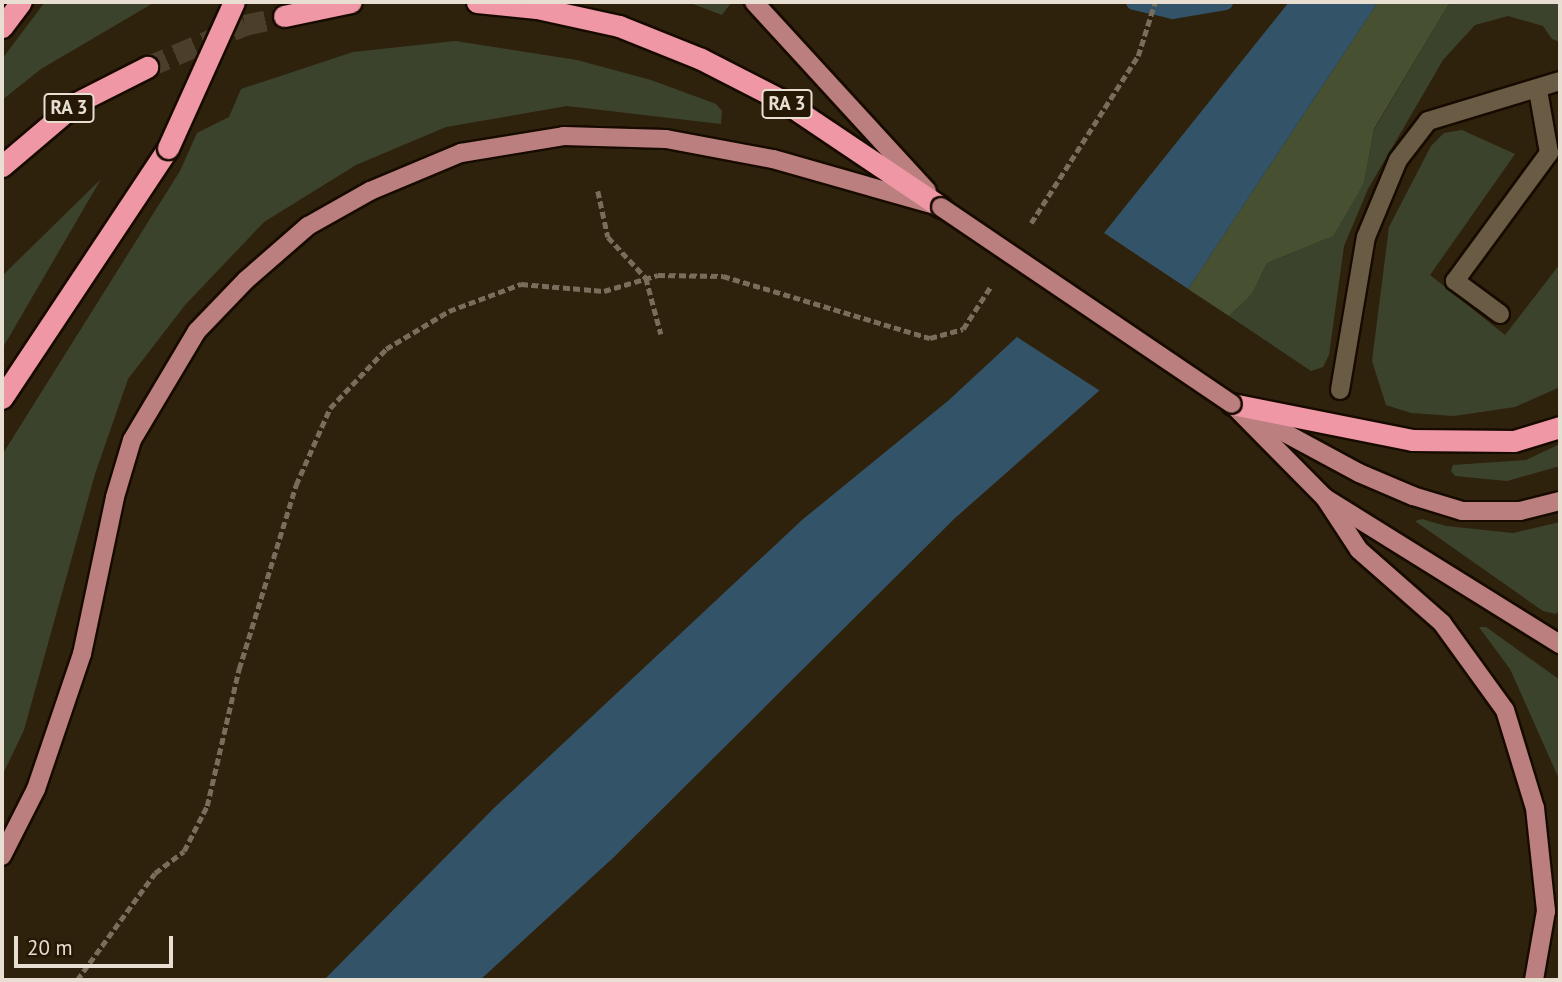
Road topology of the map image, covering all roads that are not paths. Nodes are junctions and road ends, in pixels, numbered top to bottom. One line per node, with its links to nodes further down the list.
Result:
1 (21, 2): 7 (highway)
2 (234, 2): 15 (highway, bridge)
3 (351, 2): 6 (highway)
4 (477, 2): 12 (highway, RA 3)
5 (754, 2): 12 (main road)
6 (284, 16)
7 (2, 27)
8 (147, 66): 11 (highway, RA 3)
9 (1560, 80): 10 (lane)
10 (1538, 90): 13 (lane); 14 (lane)
11 (2, 166)
12 (941, 207): 16 (main road, bridge); 21 (main road)
13 (1500, 314)
14 (1340, 390)
15 (2, 398)
16 (1231, 404): 17 (highway); 18 (main road); 19 (main road)
17 (1560, 426)
18 (1325, 498): 20 (main road); 22 (main road)
19 (1560, 501)
20 (1560, 644)
21 (2, 856)
22 (1534, 980)

